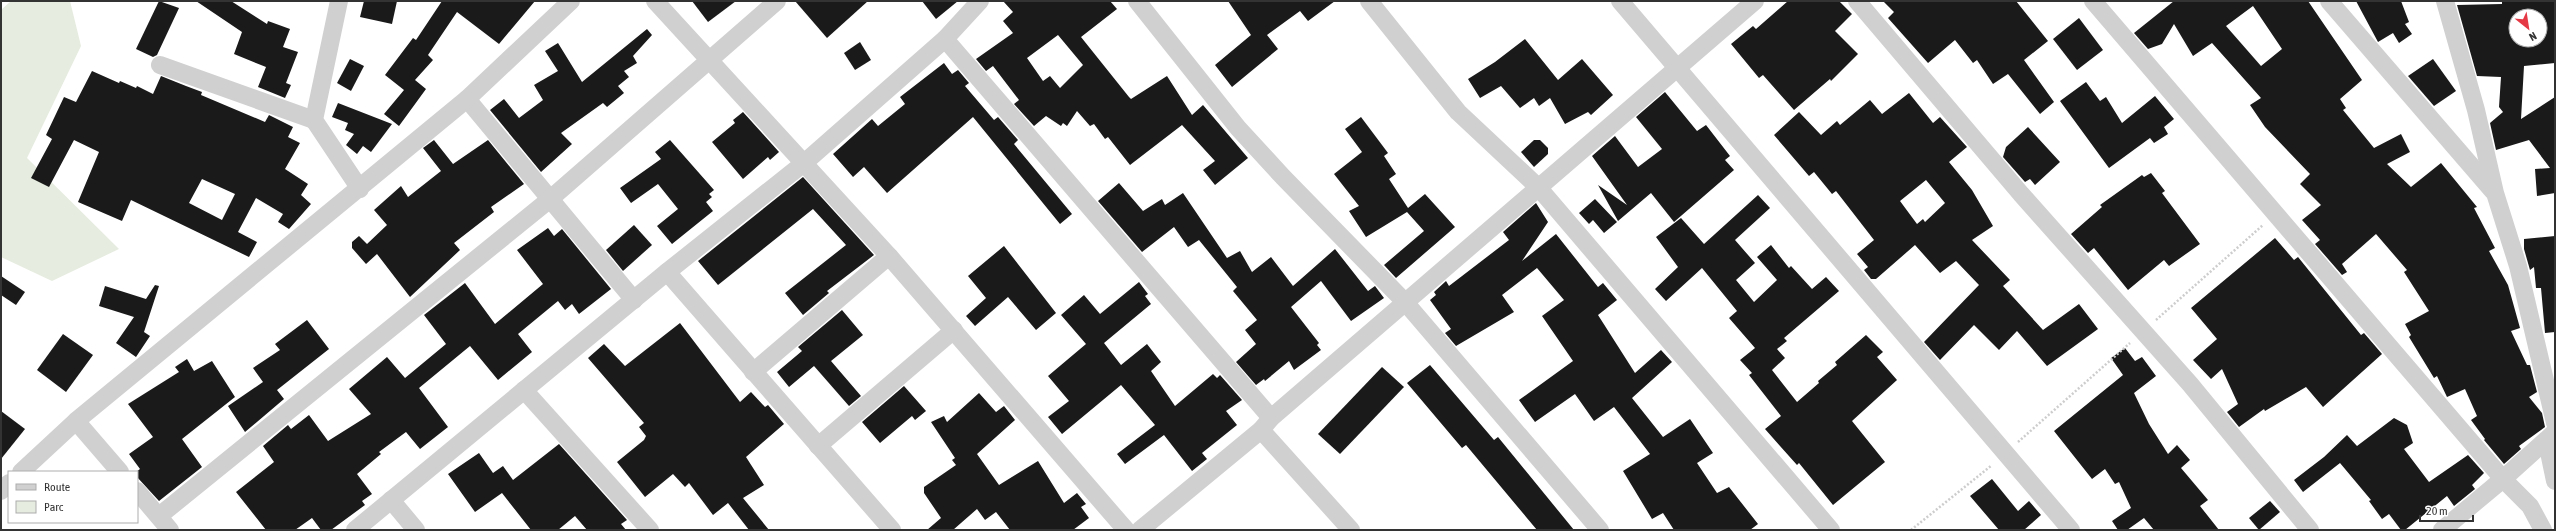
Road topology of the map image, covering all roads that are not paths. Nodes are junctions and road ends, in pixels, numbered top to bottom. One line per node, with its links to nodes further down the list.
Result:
1 (340, 1): 19 (street)
2 (571, 1): 18 (street)
3 (655, 1): 15 (street)
4 (778, 1): 15 (street)
5 (980, 1): 14 (street)
6 (1137, 1): 28 (street)
7 (1370, 1): 21 (street)
8 (1620, 1): 17 (street)
9 (1755, 1): 17 (street)
10 (1856, 1): 56 (street)
11 (2093, 1): 40 (street)
12 (2329, 1): 23 (street)
13 (2445, 1): 23 (street)
14 (945, 39): 20 (street); 34 (street)
15 (710, 58): 20 (street); 24 (street)
16 (160, 65): 19 (street)
17 (1677, 70): 21 (street); 55 (street)
18 (466, 99): 22 (street); 24 (street)
19 (314, 120): 22 (street)
20 (804, 163): 25 (street); 26 (street)
21 (1538, 187): 28 (street); 54 (street)
22 (360, 189): 32 (street)
23 (2495, 193): 33 (street)
24 (549, 200): 27 (street); 44 (street)
25 (889, 256): 29 (street); 30 (street)
26 (667, 272): 27 (street); 30 (street)
27 (634, 300): 31 (street)
28 (1405, 302): 34 (street); 53 (street)
29 (954, 330): 37 (street); 50 (street)
30 (753, 372): 37 (street)
31 (524, 390): 43 (street); 48 (street)
32 (76, 421): 38 (street); 39 (street)
33 (2555, 423)
34 (1266, 424): 51 (street); 52 (street)
35 (2555, 432): 40 (street)
36 (2555, 437): 41 (street)
37 (818, 446): 49 (street)
38 (22, 471)
39 (119, 471)
40 (2503, 480): 57 (street); 58 (street)
41 (2555, 481)
42 (138, 492): 44 (street)
43 (392, 500): 46 (street); 47 (street)
44 (159, 516): 45 (street)
45 (170, 530)
46 (355, 530)
47 (416, 530)
48 (650, 530)
49 (892, 530)
50 (1126, 530)
51 (1140, 530)
52 (1351, 530)
53 (1600, 530)
54 (1831, 530)
55 (2071, 530)
56 (2310, 530)
57 (2442, 530)
58 (2543, 530)

